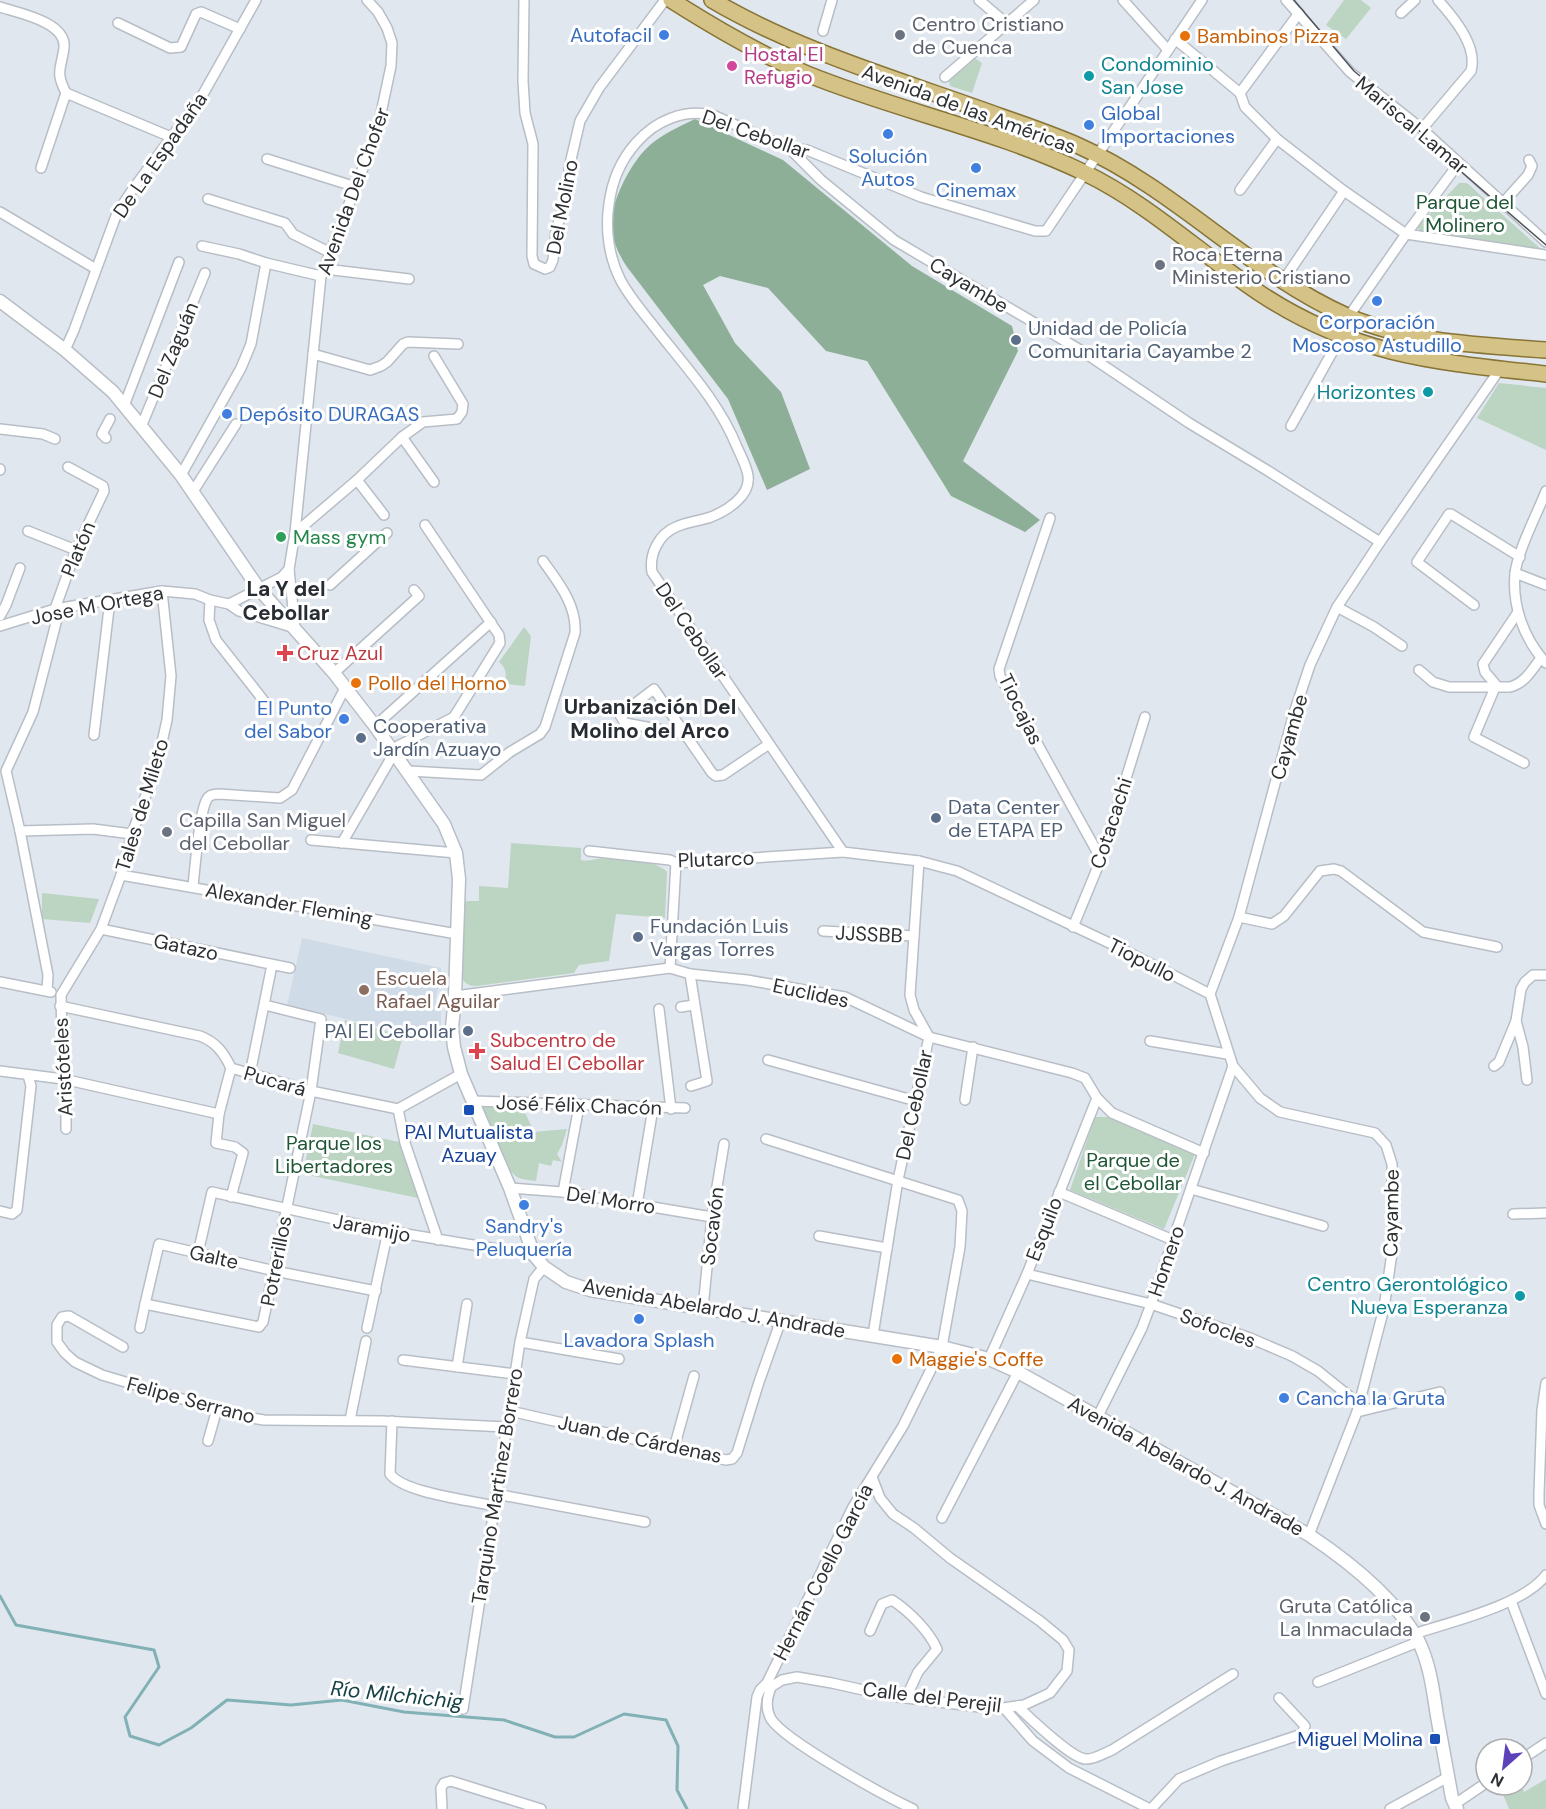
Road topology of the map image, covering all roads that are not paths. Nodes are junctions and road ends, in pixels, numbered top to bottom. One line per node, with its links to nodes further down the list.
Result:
1 (256, 0): 20 (street, De La Espadaña)
2 (367, 0): 37 (street, Avenida Del Chofer)
3 (524, 0): 4 (street, Del Molino)
4 (665, 0)
5 (712, 0): 31 (main road, Avenida de las Américas)
6 (832, 0): 21 (street)
7 (979, 0): 19 (street)
8 (1034, 0): 19 (street)
9 (1124, 0): 23 (street)
10 (1202, 0): 22 (street)
11 (1286, 0): 17 (street, Mariscal Lamar)
12 (1414, 0): 16 (street)
13 (1438, 0): 27 (street)
14 (680, 3): 36 (main road, Avenida de las Américas)
15 (0, 7): 25 (street)
16 (1401, 12)
17 (1299, 13): 26 (street); 27 (street, Mariscal Lamar)
18 (118, 23): 20 (street)
19 (1006, 23): 24 (street)
20 (240, 29): 28 (street, De La Espadaña)
21 (823, 31)
22 (1175, 39): 23 (street); 26 (street)
23 (1168, 50): 31 (street)
24 (945, 77)
25 (66, 93): 28 (street); 35 (street)
26 (1239, 93): 29 (street)
27 (1422, 129): 34 (street, Mariscal Lamar)
28 (171, 137): 50 (street, De La Espadaña)
29 (1277, 139): 38 (street); 39 (street)
30 (788, 148): 36 (street, Del Cebollar); 86 (street, Cayambe); 120 (street, Del Cebollar)
31 (1098, 155): 36 (street); 54 (main road, Avenida de las Américas)
32 (267, 159): 37 (street)
33 (1529, 159): 41 (street)
34 (1459, 163): 41 (street, Mariscal Lamar); 43 (street)
35 (41, 168)
36 (1086, 174): 57 (main road, Avenida de las Américas)
37 (356, 187): 46 (street, Avenida Del Chofer)
38 (1240, 190)
39 (1344, 191): 43 (street); 54 (street)
40 (208, 199): 46 (street)
41 (1503, 202): 44 (street, Mariscal Lamar)
42 (0, 212): 50 (street)
43 (1406, 234): 47 (street); 56 (street)
44 (1546, 242)
45 (202, 246): 49 (street)
46 (329, 252): 51 (street, Avenida Del Chofer)
47 (1546, 255)
48 (179, 262): 65 (street)
49 (266, 263): 51 (street); 75 (street)
50 (96, 269): 59 (street, De La Espadaña)
51 (323, 272): 53 (street); 61 (street, Avenida Del Chofer)
52 (205, 273): 69 (street, Del Zaguán)
53 (409, 279)
54 (1283, 281): 56 (main road, Avenida de las Américas)
55 (0, 301): 59 (street, Avenida Abelardo J. Andrade)
56 (1348, 316): 60 (main road, Avenida de las Américas)
57 (1344, 338): 63 (main road, Avenida de las Américas); 68 (street)
58 (458, 344): 61 (street)
59 (65, 350): 65 (street, Avenida Abelardo J. Andrade)
60 (1546, 350)
61 (313, 354): 84 (street, Avenida Del Chofer)
62 (434, 356): 71 (street)
63 (1500, 369): 64 (main road, Avenida de las Américas); 86 (street)
64 (1546, 374)
65 (124, 406): 69 (street, Avenida Abelardo J. Andrade)
66 (111, 420): 72 (street)
67 (236, 424): 79 (street)
68 (1291, 426)
69 (141, 427): 75 (street, Avenida Abelardo J. Andrade)
70 (0, 429): 73 (street)
71 (402, 437): 76 (street); 77 (street)
72 (106, 438)
73 (55, 439)
74 (68, 467): 87 (street, Platón)
75 (181, 476): 79 (street, Avenida Abelardo J. Andrade)
76 (357, 480): 80 (street); 84 (street)
77 (434, 482)
78 (1546, 491): 88 (street)
79 (192, 493): 95 (street, Avenida Abelardo J. Andrade)
80 (384, 515)
81 (1050, 518): 132 (street, Tiocajas)
82 (425, 525): 106 (street)
83 (28, 531): 87 (street)
84 (295, 533): 91 (street, Avenida Del Chofer)
85 (387, 533): 93 (street)
86 (1380, 542): 102 (street, Cayambe)
87 (76, 550): 103 (street, Platón)
88 (1520, 557): 92 (street); 101 (street)
89 (543, 561): 124 (street)
90 (20, 568): 105 (street)
91 (289, 569): 95 (street); 108 (street, Avenida Del Chofer)
92 (1515, 573): 94 (street); 104 (street)
93 (330, 585)
94 (1546, 585)
95 (259, 589): 100 (street); 108 (street, Avenida Abelardo J. Andrade)
96 (414, 590): 112 (street)
97 (162, 591): 98 (street, Jose M Ortega); 99 (street, Jose M Ortega); 126 (street, Tales de Mileto)
98 (110, 600): 103 (street, Jose M Ortega); 119 (street)
99 (210, 600): 100 (street, Jose M Ortega); 115 (street)
100 (229, 604): 108 (street, Jose M Ortega)
101 (1474, 605)
102 (1337, 607): 109 (street); 137 (street, Cayambe)
103 (55, 609): 107 (street, Jose M Ortega); 123 (street, Platón)
104 (1518, 612): 110 (street); 113 (street)
105 (0, 616)
106 (490, 622): 117 (street); 121 (street)
107 (0, 626)
108 (295, 628): 112 (street, Avenida Abelardo J. Andrade)
109 (1402, 646)
110 (1543, 661): 113 (street)
111 (1419, 670): 113 (street)
112 (334, 673): 114 (street, Avenida Abelardo J. Andrade)
113 (1496, 686): 122 (street)
114 (345, 688): 117 (street, Avenida Abelardo J. Andrade); 136 (street)
115 (264, 701)
116 (1145, 717): 132 (street, Cotacachi)
117 (375, 726): 121 (street, Avenida Abelardo J. Andrade)
118 (684, 734): 118 (street); 120 (street)
119 (94, 735)
120 (769, 744): 130 (street, Del Cebollar)
121 (393, 751): 124 (street, Avenida Abelardo J. Andrade); 128 (street)
122 (1524, 764)
123 (3, 770): 125 (street)
124 (409, 771): 131 (street, Avenida Abelardo J. Andrade)
125 (20, 831): 126 (street); 150 (street)
126 (132, 834): 135 (street, Tales de Mileto)
127 (310, 840): 128 (street)
128 (342, 843): 131 (street)
129 (589, 851): 134 (street, Plutarco)
130 (843, 852): 133 (street); 134 (street, Plutarco)
131 (456, 853): 141 (street, Avenida Abelardo J. Andrade)
132 (1101, 858): 138 (street, Cotacachi)
133 (919, 861): 138 (street); 142 (street, Del Cebollar)
134 (676, 863): 146 (street)
135 (121, 875): 136 (street, Alexander Fleming); 139 (street, Tales de Mileto)
136 (193, 886): 141 (street, Alexander Fleming)
137 (1239, 917): 143 (street); 151 (street, Cayambe)
138 (1073, 927): 151 (street, Tiopullo)
139 (100, 929): 144 (street, Gatazo); 153 (street, Tales de Mileto)
140 (823, 931): 142 (street, JJSSBB)
141 (457, 934): 152 (street, Avenida Abelardo J. Andrade)
142 (914, 936): 159 (street, Del Cebollar)
143 (1497, 947)
144 (272, 965): 145 (street, Gatazo); 154 (street)
145 (290, 968)
146 (670, 968): 147 (street, Euclides); 152 (street, Euclides)
147 (690, 974): 155 (street); 159 (street, Euclides)
148 (1546, 975): 158 (street)
149 (0, 982): 150 (street, Pucará)
150 (47, 990): 153 (street, Pucará)
151 (1210, 994): 162 (street, Cayambe)
152 (455, 996): 169 (street, Avenida Abelardo J. Andrade)
153 (60, 1000): 166 (street, Pucará); 171 (street, Aristóteles)
154 (265, 1005): 168 (street); 174 (street, Potrerillos)
155 (694, 1005): 156 (street); 173 (street)
156 (681, 1007)
157 (659, 1009): 183 (street)
158 (1516, 1021): 165 (street); 172 (street)
159 (929, 1037): 161 (street, Euclides); 178 (street, Del Cebollar)
160 (1150, 1041): 162 (street)
161 (973, 1047): 175 (street, Euclides); 176 (street)
162 (1227, 1054): 164 (street, Cayambe)
163 (768, 1060): 178 (street)
164 (1233, 1066): 188 (street, Homero); 234 (street, Cayambe)
165 (1494, 1066)
166 (231, 1068): 168 (street, Pucará); 184 (street)
167 (0, 1071): 170 (street)
168 (250, 1074): 174 (street, Pucará)
169 (461, 1074): 177 (street, Avenida Abelardo J. Andrade); 182 (street)
170 (28, 1075): 171 (street); 197 (street)
171 (63, 1078): 184 (street); 185 (street, Aristóteles)
172 (1527, 1080)
173 (691, 1086)
174 (311, 1091): 182 (street, Pucará); 196 (street, Potrerillos)
175 (1097, 1098): 188 (street, Euclides); 193 (street, Esquilo)
176 (964, 1100)
177 (474, 1101): 179 (street, José Félix Chacón); 190 (street, Avenida Abelardo J. Andrade)
178 (916, 1101): 189 (street, Del Cebollar)
179 (579, 1106): 180 (street, José Félix Chacón); 192 (street)
180 (653, 1108): 183 (street, José Félix Chacón); 195 (street)
181 (685, 1108): 183 (street, José Félix Chacón)
182 (398, 1109): 204 (street)
183 (671, 1109)
184 (219, 1114): 194 (street)
185 (66, 1129)
186 (766, 1139): 189 (street)
187 (724, 1144): 200 (street, Socavón)
188 (1204, 1153): 191 (street, Homero)
189 (898, 1180): 206 (street, Del Cebollar); 224 (street, Hernán Coello García)
190 (510, 1188): 192 (street, Del Morro); 208 (street, Avenida Abelardo J. Andrade)
191 (1191, 1189): 201 (street); 205 (street, Homero)
192 (563, 1192): 195 (street, Del Morro)
193 (1059, 1192): 205 (street); 211 (street, Esquilo)
194 (231, 1197): 196 (street, Jaramijo); 207 (street, Jaramijo)
195 (637, 1204): 200 (street, Del Morro)
196 (286, 1210): 202 (street, Jaramijo); 210 (street, Potrerillos)
197 (0, 1211)
198 (1546, 1213): 199 (street)
199 (1513, 1214)
200 (712, 1216): 216 (street, Socavón)
201 (1323, 1226)
202 (388, 1232): 204 (street, Jaramijo); 212 (street)
203 (819, 1236): 206 (street)
204 (438, 1240): 208 (street, Jaramijo)
205 (1173, 1240): 215 (street, Homero)
206 (886, 1248): 220 (street, Del Cebollar)
207 (198, 1253): 210 (street, Galte); 213 (street, Galte)
208 (534, 1255): 209 (street, Avenida Abelardo J. Andrade)
209 (544, 1267): 216 (street, Avenida Abelardo J. Andrade); 222 (street, Tarquino Martinez Borrero)
210 (275, 1271): 212 (street, Galte); 213 (street, Potrerillos)
211 (1027, 1274): 215 (street, Sofocles); 226 (street, Esquilo)
212 (376, 1291): 219 (street)
213 (145, 1304): 218 (street)
214 (466, 1304): 228 (street)
215 (1151, 1304): 234 (street, Sofocles); 237 (street, Homero)
216 (703, 1308): 217 (street, Avenida Abelardo J. Andrade)
217 (782, 1320): 220 (street, Avenida Abelardo J. Andrade); 242 (street, Juan de Cárdenas)
218 (140, 1328)
219 (367, 1328)
220 (873, 1335): 224 (street, Avenida Abelardo J. Andrade)
221 (366, 1341): 238 (street)
222 (520, 1342): 225 (street); 230 (street, Tarquino Martinez Borrero)
223 (123, 1347): 235 (street, Felipe Serrano)
224 (942, 1347): 226 (street, Avenida Abelardo J. Andrade); 243 (street, Hernán Coello García)
225 (619, 1359)
226 (989, 1359): 229 (street, Avenida Abelardo J. Andrade)
227 (403, 1360): 228 (street)
228 (457, 1367): 230 (street)
229 (1018, 1372): 237 (street, Avenida Abelardo J. Andrade); 246 (street)
230 (515, 1374): 236 (street, Tarquino Martinez Borrero)
231 (694, 1376): 242 (street)
232 (1546, 1383): 248 (street)
233 (1440, 1392): 234 (street)
234 (1358, 1408): 249 (street, Cayambe)
235 (217, 1409): 238 (street, Felipe Serrano); 241 (street)
236 (510, 1411): 240 (street, Tarquino Martinez Borrero); 242 (street, Juan de Cárdenas)
237 (1098, 1416): 249 (street, Avenida Abelardo J. Andrade)
238 (350, 1420): 239 (street, Felipe Serrano)
239 (392, 1421): 240 (street, Felipe Serrano); 245 (street)
240 (506, 1427): 244 (street, Tarquino Martinez Borrero)
241 (208, 1440)
242 (674, 1448)
243 (872, 1477): 257 (street, Hernán Coello García); 261 (street, Calle del Perejil)
244 (496, 1494): 245 (street, Tarquino Martinez Borrero); 247 (street)
245 (494, 1506): 263 (street, Tarquino Martinez Borrero)
246 (942, 1518)
247 (645, 1522)
248 (1546, 1524)
249 (1309, 1535): 253 (street, Avenida Abelardo J. Andrade)
250 (1546, 1575): 251 (street)
251 (1511, 1602): 253 (street); 254 (street)
252 (870, 1631): 259 (street)
253 (1416, 1638): 256 (street); 264 (street, Avenida Abelardo J. Andrade)
254 (1542, 1673): 258 (street)
255 (1233, 1674): 261 (street)
256 (1318, 1682)
257 (769, 1685): 259 (street, Calle del Perejil); 269 (street, Hernán Coello García); 270 (street)
258 (1546, 1694)
259 (906, 1698): 262 (street, Calle del Perejil)
260 (1279, 1698): 271 (street)
261 (1017, 1706): 262 (street, Calle del Perejil)
262 (1004, 1708): 271 (street)
263 (463, 1709)
264 (1448, 1777): 266 (street, Avenida Abelardo J. Andrade); 272 (street)
265 (1474, 1793): 266 (street)
266 (1456, 1807)
267 (442, 1809): 268 (street)
268 (542, 1809)
269 (743, 1809)
270 (913, 1809)
271 (1150, 1809)
272 (1390, 1809)

